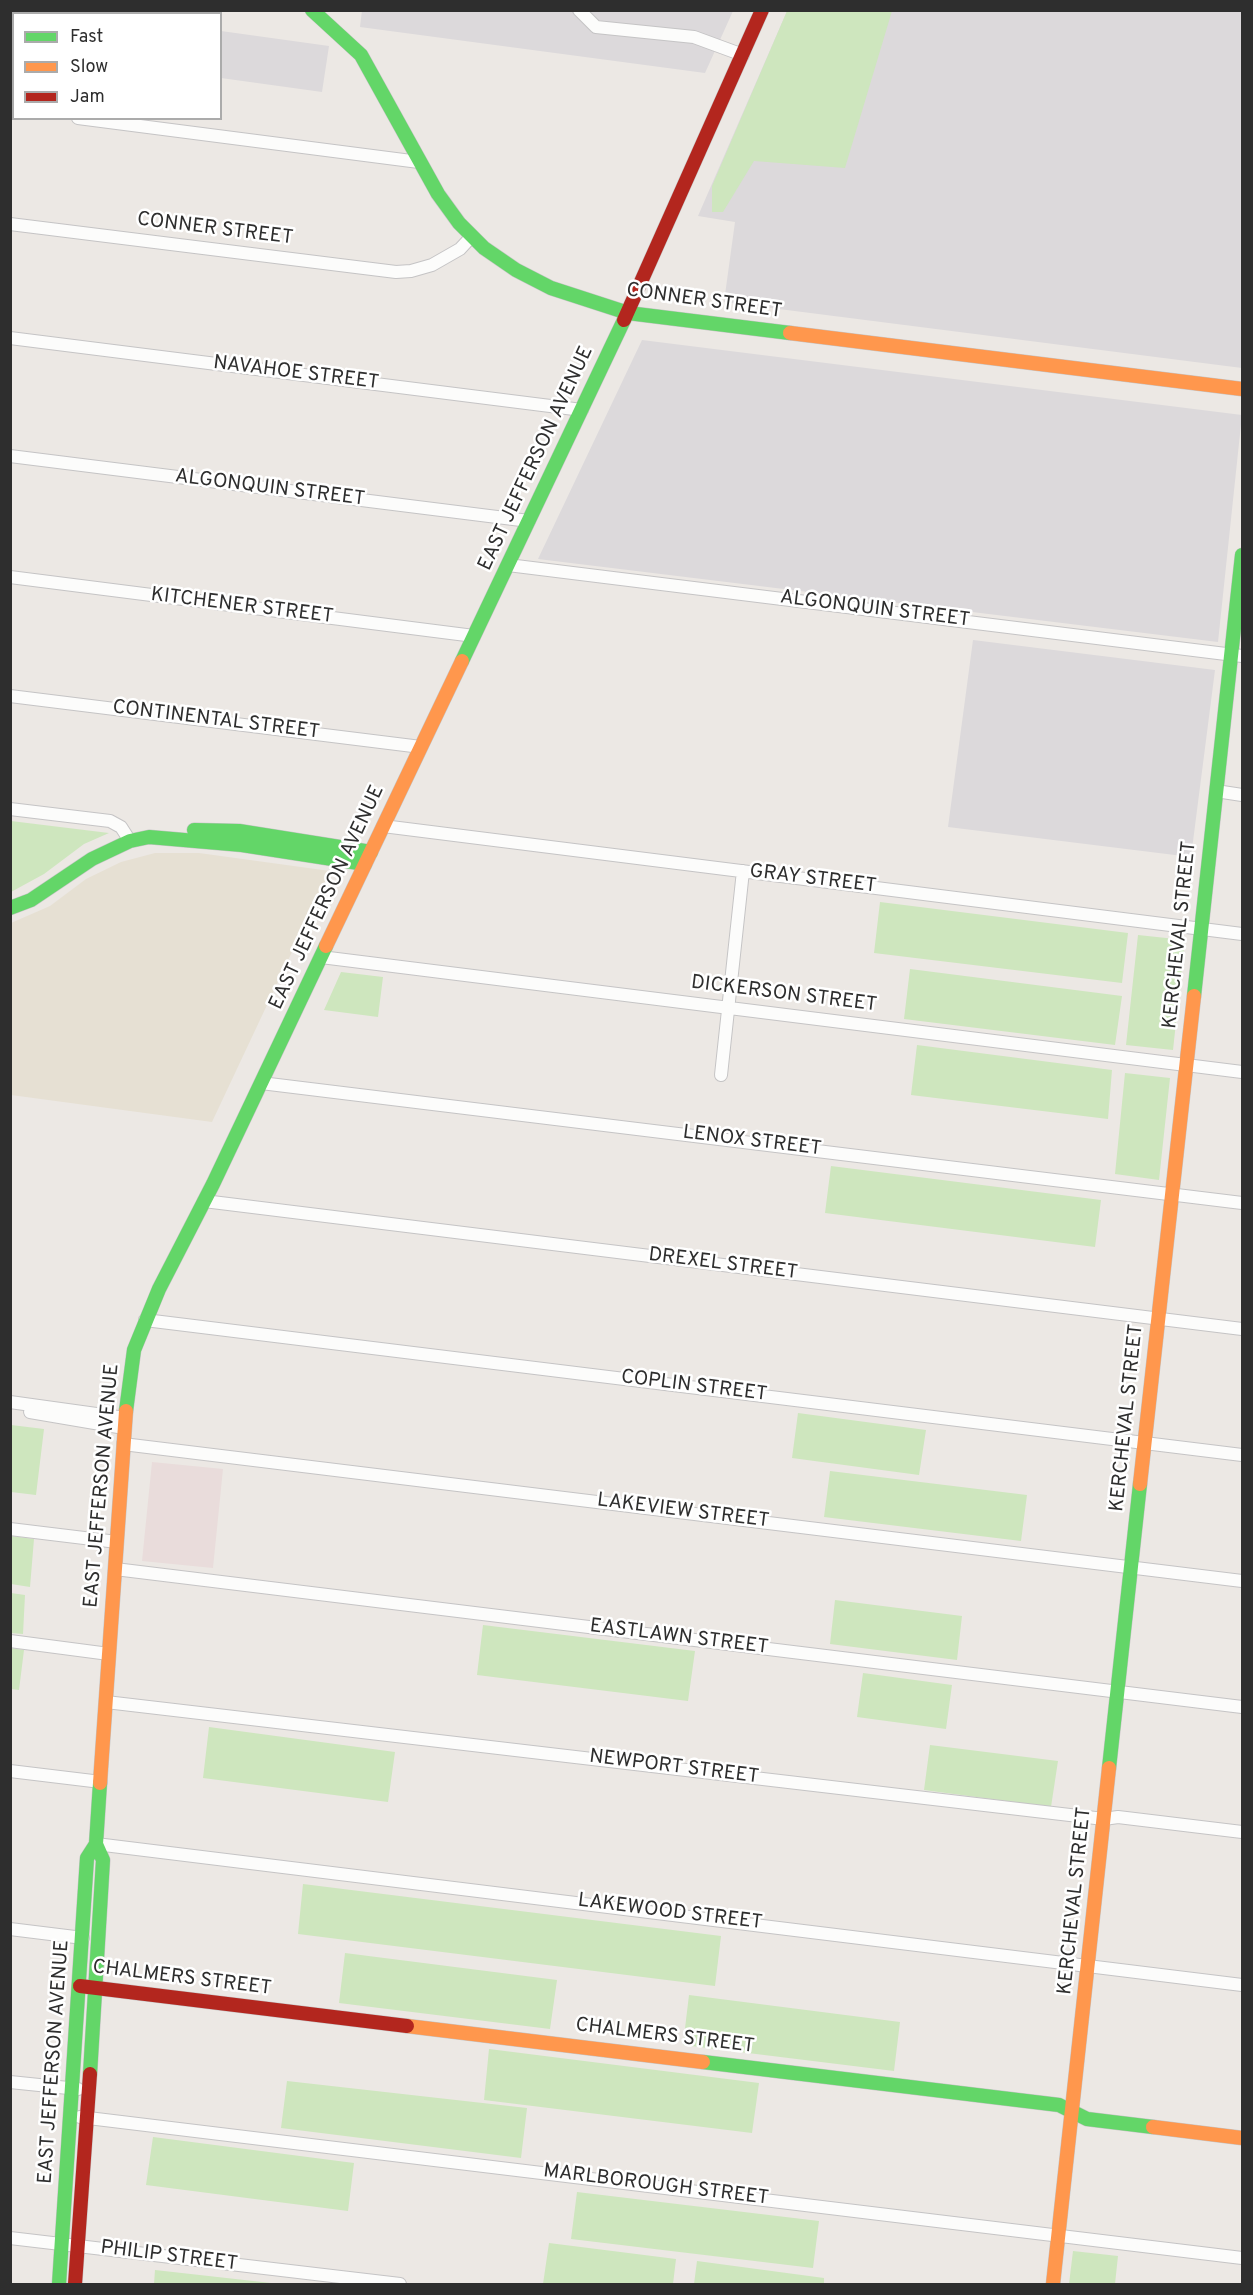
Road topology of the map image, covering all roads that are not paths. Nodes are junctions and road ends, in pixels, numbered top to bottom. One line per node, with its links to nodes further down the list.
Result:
1 (312, 10): 6 (street)
2 (579, 10): 4 (street)
3 (762, 10): 4 (street, EAST JEFFERSON AVENUE)
4 (743, 55): 9 (street, EAST JEFFERSON AVENUE)
5 (94, 120): 6 (street)
6 (420, 162): 8 (street)
7 (10, 224): 8 (street, CONNER STREET)
8 (472, 236): 9 (street, CONNER STREET)
9 (628, 313): 11 (street, CONNER STREET); 12 (street, EAST JEFFERSON AVENUE)
10 (10, 338): 12 (street, NAVAHOE STREET)
11 (1242, 389)
12 (582, 410): 14 (street, EAST JEFFERSON AVENUE)
13 (10, 456): 14 (street, ALGONQUIN STREET)
14 (529, 521): 16 (street, EAST JEFFERSON AVENUE)
15 (1242, 555): 19 (street, KERCHEVAL STREET)
16 (508, 565): 18 (street, EAST JEFFERSON AVENUE); 19 (street, ALGONQUIN STREET)
17 (10, 577): 18 (street, KITCHENER STREET)
18 (474, 636): 21 (street, EAST JEFFERSON AVENUE)
19 (1237, 656): 22 (street, KERCHEVAL STREET)
20 (10, 696): 21 (street, CONTINENTAL STREET)
21 (421, 747): 25 (street, EAST JEFFERSON AVENUE)
22 (1216, 791): 23 (street); 30 (street, KERCHEVAL STREET)
23 (1242, 795)
24 (10, 809): 26 (street)
25 (383, 826): 27 (street, EAST JEFFERSON AVENUE); 28 (street, GRAY STREET)
26 (130, 841): 27 (street); 29 (street)
27 (368, 858): 32 (street, EAST JEFFERSON AVENUE)
28 (743, 871): 30 (street, GRAY STREET); 33 (street)
29 (10, 908)
30 (1201, 929): 31 (street, GRAY STREET); 34 (street, KERCHEVAL STREET)
31 (1242, 934)
32 (321, 957): 33 (street, DICKERSON STREET); 37 (street, EAST JEFFERSON AVENUE)
33 (728, 1008): 34 (street, DICKERSON STREET); 36 (street)
34 (1186, 1065): 35 (street, DICKERSON STREET); 38 (street, KERCHEVAL STREET)
35 (1242, 1072)
36 (721, 1075)
37 (261, 1083): 38 (street, LENOX STREET); 39 (street, EAST JEFFERSON AVENUE)
38 (1172, 1194): 40 (street, LENOX STREET); 41 (street, KERCHEVAL STREET)
39 (204, 1201): 41 (street, DREXEL STREET); 42 (street, EAST JEFFERSON AVENUE)
40 (1242, 1203)
41 (1159, 1318): 43 (street, DREXEL STREET); 47 (street, KERCHEVAL STREET)
42 (145, 1320): 46 (street, EAST JEFFERSON AVENUE); 47 (street, COPLIN STREET)
43 (1242, 1329)
44 (10, 1402): 46 (street)
45 (10, 1410): 46 (street)
46 (125, 1423): 48 (street, EAST JEFFERSON AVENUE)
47 (1145, 1443): 49 (street, COPLIN STREET); 52 (street, KERCHEVAL STREET)
48 (123, 1444): 51 (street, EAST JEFFERSON AVENUE); 52 (street, LAKEVIEW STREET)
49 (1242, 1455)
50 (10, 1529): 51 (street)
51 (117, 1542): 53 (street, EAST JEFFERSON AVENUE)
52 (1131, 1567): 54 (street, LAKEVIEW STREET); 57 (street, KERCHEVAL STREET)
53 (115, 1569): 56 (street, EAST JEFFERSON AVENUE); 57 (street, EASTLAWN STREET)
54 (1242, 1581)
55 (10, 1641): 56 (street)
56 (109, 1654): 58 (street, EAST JEFFERSON AVENUE)
57 (1118, 1692): 59 (street, EASTLAWN STREET); 62 (street, KERCHEVAL STREET)
58 (106, 1702): 61 (street, EAST JEFFERSON AVENUE); 62 (street, NEWPORT STREET)
59 (1242, 1707)
60 (10, 1771): 61 (street)
61 (101, 1782): 64 (street, EAST JEFFERSON AVENUE)
62 (1104, 1819): 63 (street, NEWPORT STREET); 67 (street, KERCHEVAL STREET)
63 (1242, 1832)
64 (96, 1844): 66 (street, EAST JEFFERSON AVENUE); 67 (street, LAKEWOOD STREET); 70 (street, EAST JEFFERSON AVENUE)
65 (10, 1929): 66 (street, CHALMERS STREET)
66 (83, 1938): 69 (street, EAST JEFFERSON AVENUE)
67 (1088, 1965): 68 (street, LAKEWOOD STREET); 74 (street, KERCHEVAL STREET)
68 (1242, 1985)
69 (80, 1986): 70 (street, CHALMERS STREET); 72 (street, EAST JEFFERSON AVENUE)
70 (97, 1989): 73 (street, EAST JEFFERSON AVENUE); 74 (street, CHALMERS STREET)
71 (10, 2082): 72 (street)
72 (72, 2089): 73 (street); 75 (street, EAST JEFFERSON AVENUE)
73 (88, 2089): 76 (street, EAST JEFFERSON AVENUE)
74 (1072, 2112): 77 (street, CHALMERS STREET); 78 (street, KERCHEVAL STREET)
75 (70, 2116): 76 (street, MARLBOROUGH STREET); 80 (street, EAST JEFFERSON AVENUE)
76 (86, 2117): 78 (street, MARLBOROUGH STREET); 81 (street, EAST JEFFERSON AVENUE)
77 (1242, 2138)
78 (1059, 2236): 82 (street, MARLBOROUGH STREET); 86 (street, KERCHEVAL STREET)
79 (10, 2238): 80 (street, PHILIP STREET)
80 (62, 2244): 81 (street, PHILIP STREET); 83 (street, EAST JEFFERSON AVENUE)
81 (77, 2245): 84 (street, EAST JEFFERSON AVENUE); 85 (street, PHILIP STREET)
82 (1242, 2258)
83 (59, 2284)
84 (75, 2284)
85 (400, 2284)
86 (1053, 2284)

